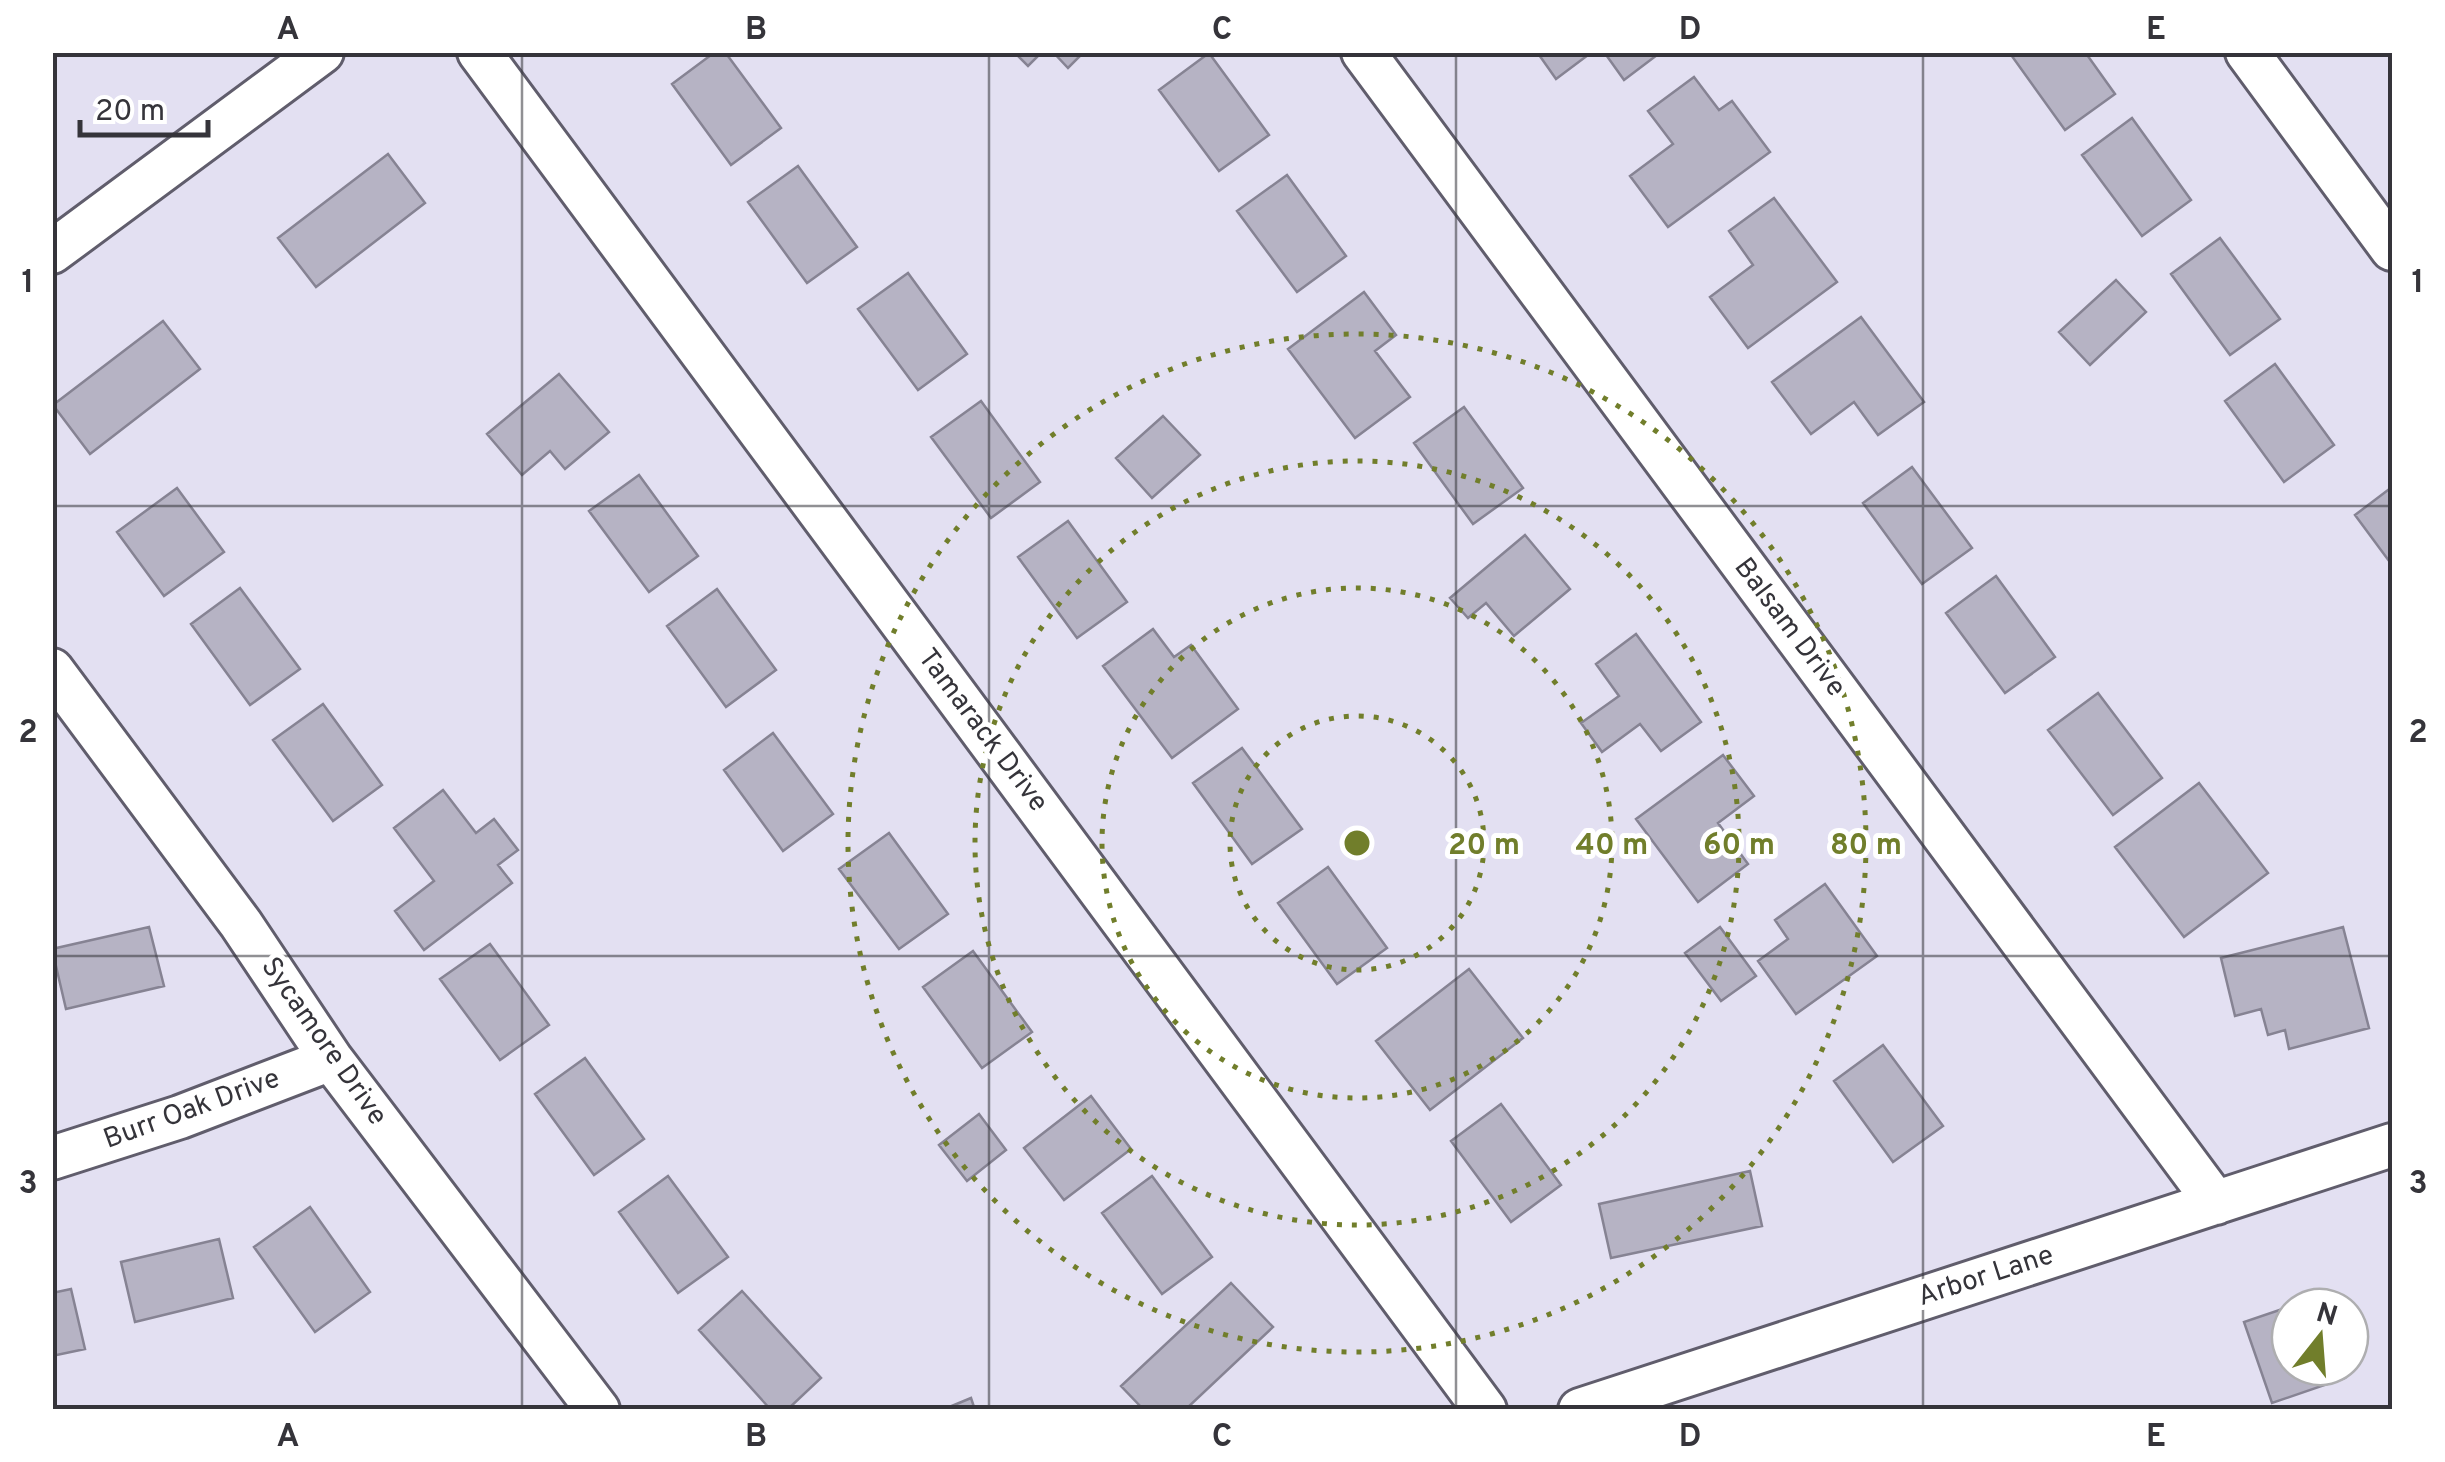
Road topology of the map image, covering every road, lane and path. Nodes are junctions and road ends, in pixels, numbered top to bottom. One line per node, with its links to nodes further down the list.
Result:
1 (322, 52): 6 (street)
2 (479, 52): 13 (street, Tamarack Drive)
3 (1363, 52): 11 (street, Balsam Drive)
4 (2247, 52): 5 (street)
5 (2392, 249)
6 (52, 252)
7 (52, 670): 8 (street, Sycamore Drive)
8 (331, 1059): 10 (street, Burr Oak Drive); 12 (street, Sycamore Drive)
9 (2392, 1146): 11 (street, Arbor Lane)
10 (52, 1158)
11 (2216, 1203): 14 (street, Arbor Lane)
12 (598, 1410)
13 (1484, 1410)
14 (1580, 1410)

